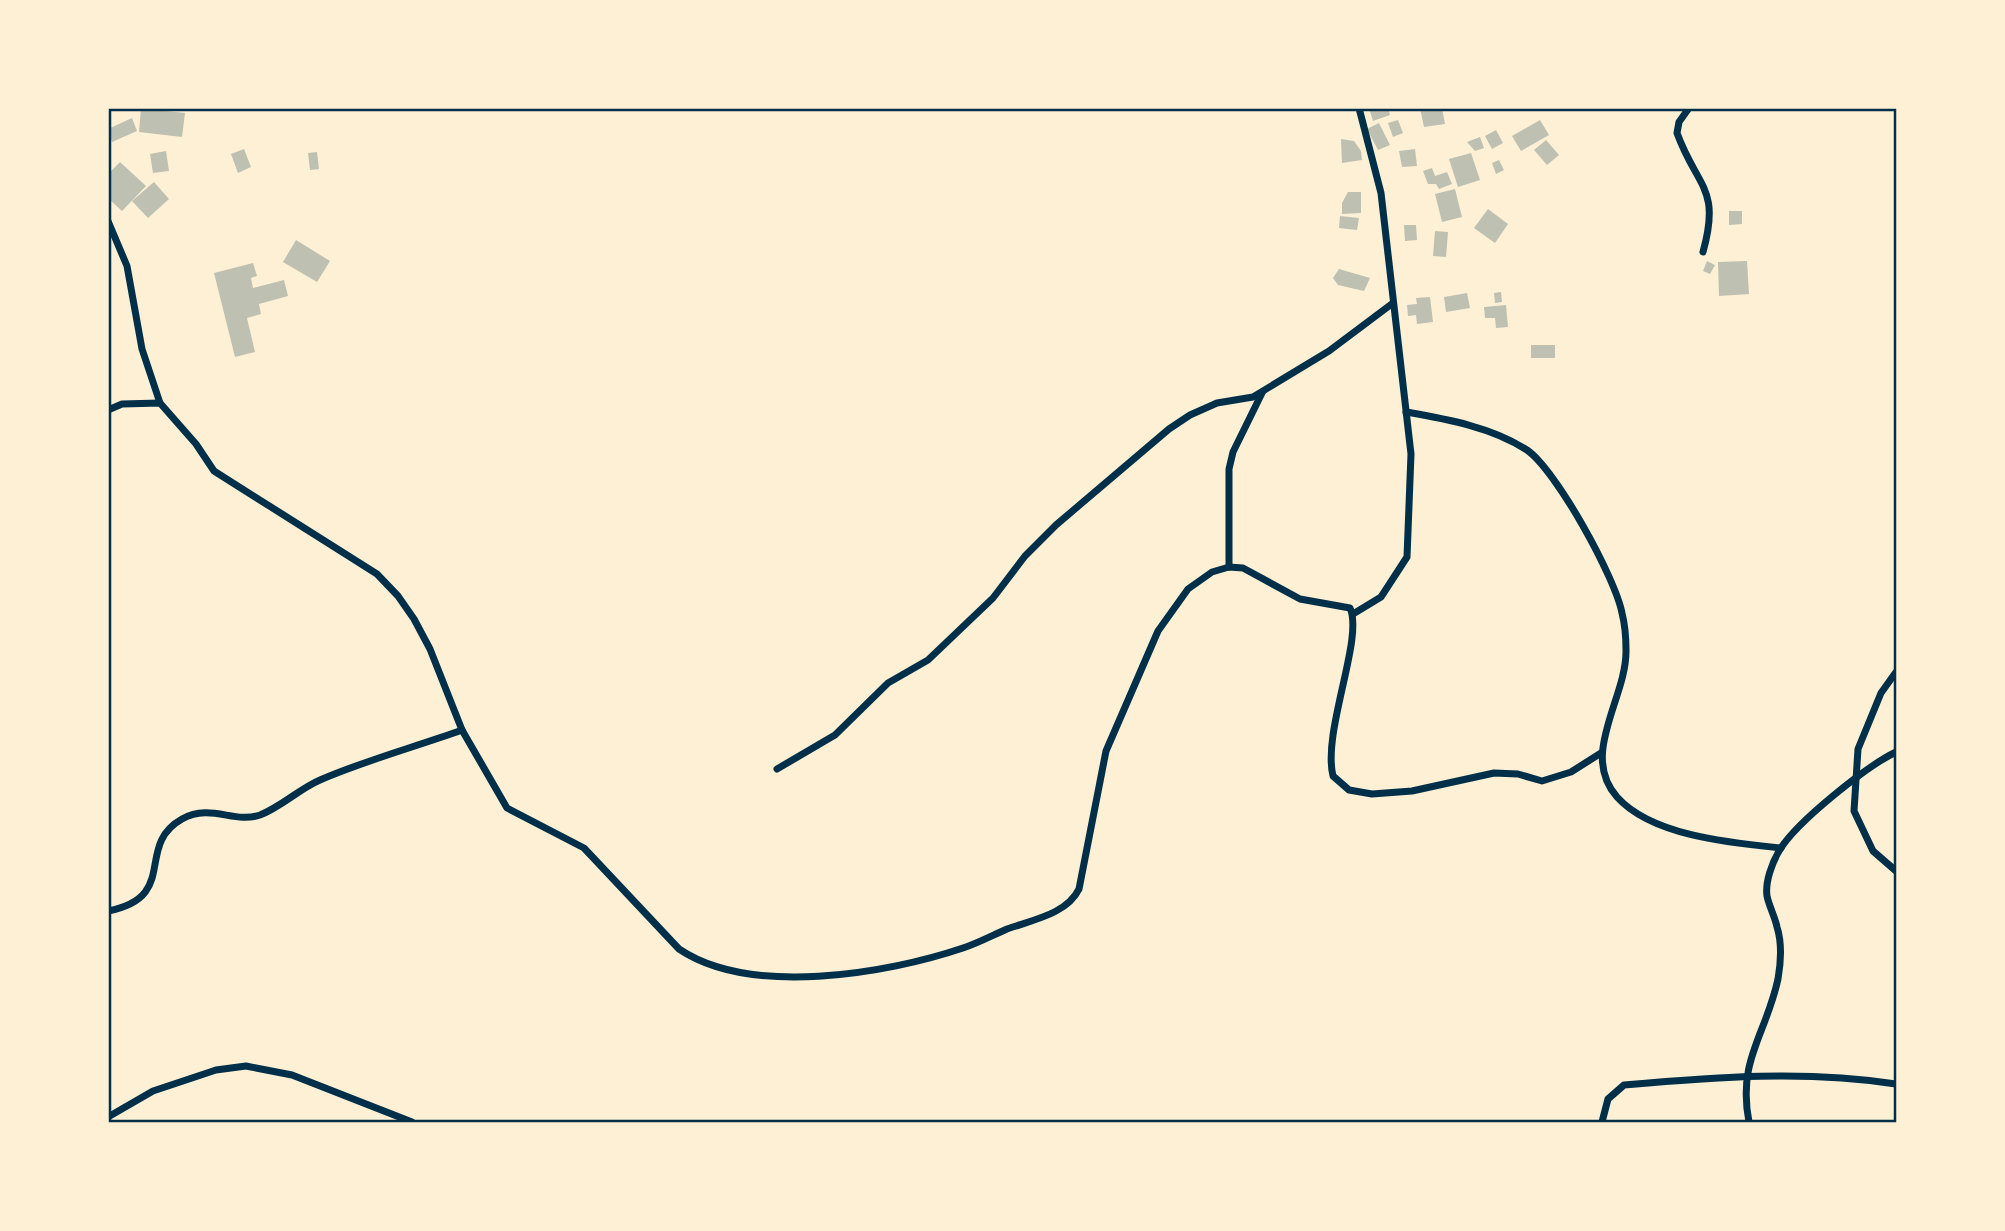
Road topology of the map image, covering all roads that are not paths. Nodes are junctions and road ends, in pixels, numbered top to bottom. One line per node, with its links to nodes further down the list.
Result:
1 (1359, 108): 5 (street)
2 (1689, 108): 4 (street)
3 (108, 221): 7 (street)
4 (1703, 252)
5 (1393, 303): 6 (street); 9 (street)
6 (1262, 392): 10 (street); 16 (street)
7 (160, 403): 8 (street); 13 (street)
8 (108, 410)
9 (1406, 412): 11 (street); 15 (street)
10 (1229, 567): 11 (street); 13 (street)
11 (1353, 614): 15 (street)
12 (1896, 672): 17 (street)
13 (462, 730): 20 (street)
14 (1896, 752): 17 (street)
15 (1601, 753): 18 (street)
16 (777, 769)
17 (1856, 779): 18 (street); 19 (street)
18 (1780, 848): 21 (street)
19 (1896, 871)
20 (108, 911)
21 (1746, 1075): 22 (street); 25 (street); 26 (street)
22 (1896, 1084)
23 (108, 1117): 24 (street)
24 (412, 1122)
25 (1602, 1122)
26 (1749, 1122)

